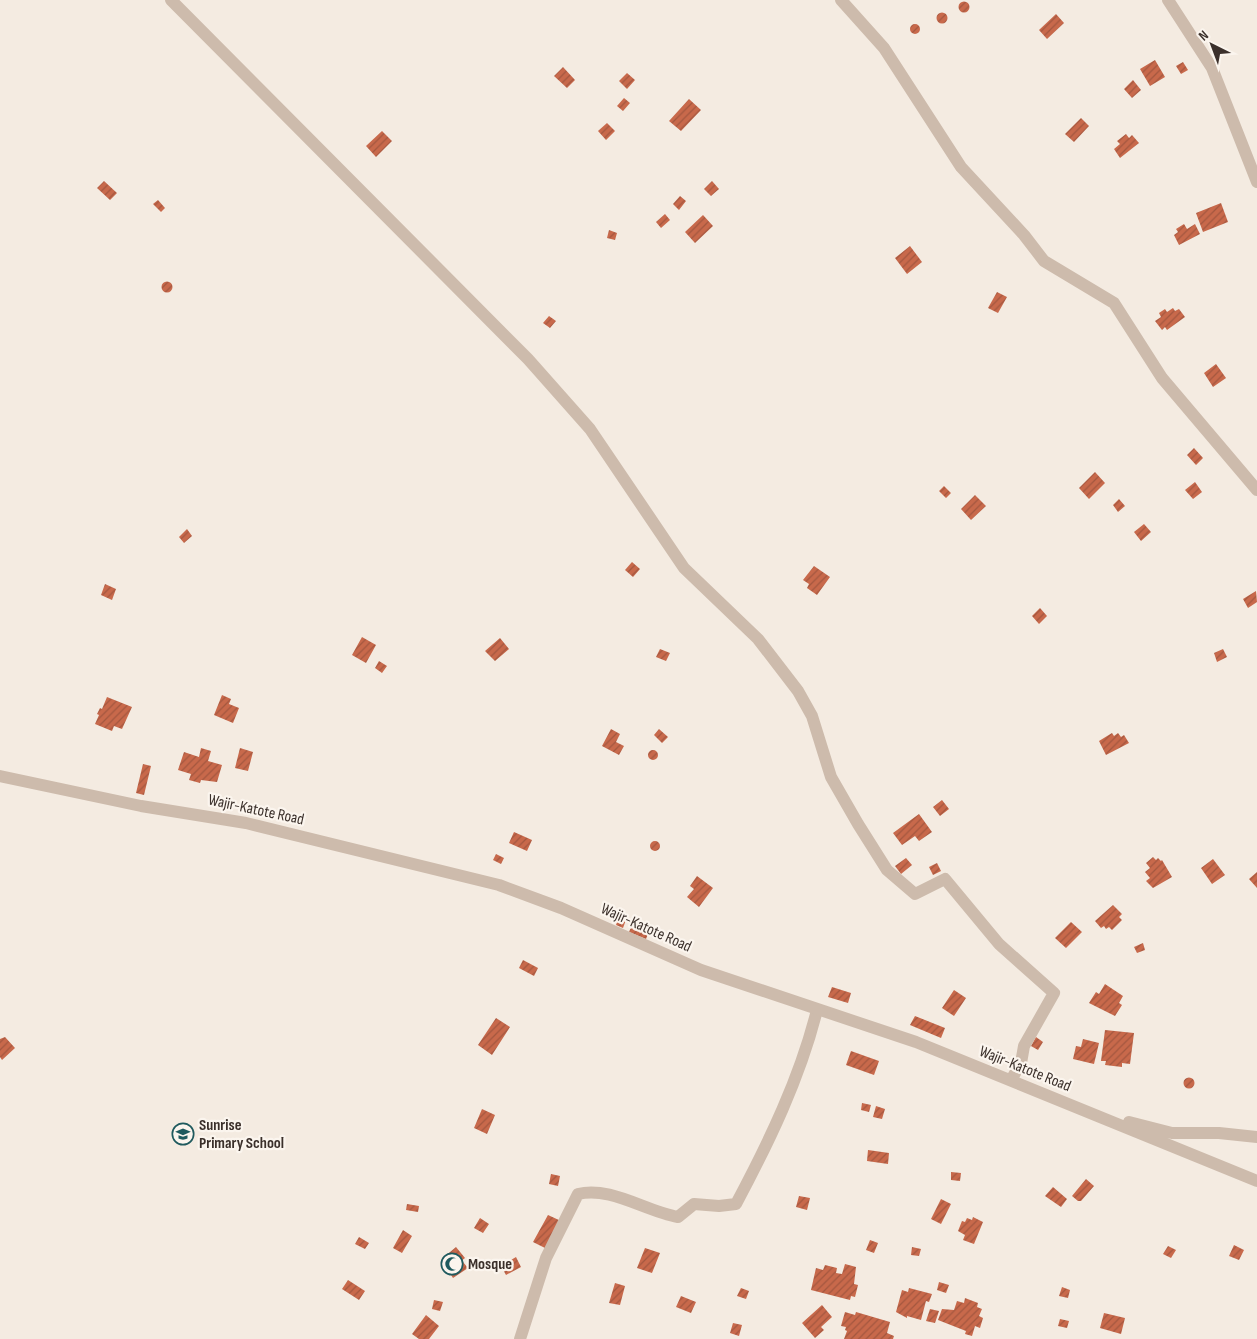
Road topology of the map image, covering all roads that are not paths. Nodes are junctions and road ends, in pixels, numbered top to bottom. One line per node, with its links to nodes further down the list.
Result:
1 (171, 0): 8 (street)
2 (841, 0): 5 (street)
3 (1168, 0): 4 (street)
4 (1257, 182)
5 (1257, 490)
6 (0, 776): 7 (street, Wajir-Katote Road)
7 (817, 1010): 8 (street, Wajir-Katote Road); 12 (street)
8 (1011, 1080): 9 (street, Wajir-Katote Road)
9 (1083, 1110): 10 (street); 11 (street, Wajir-Katote Road)
10 (1257, 1138)
11 (1257, 1181)
12 (520, 1339)

